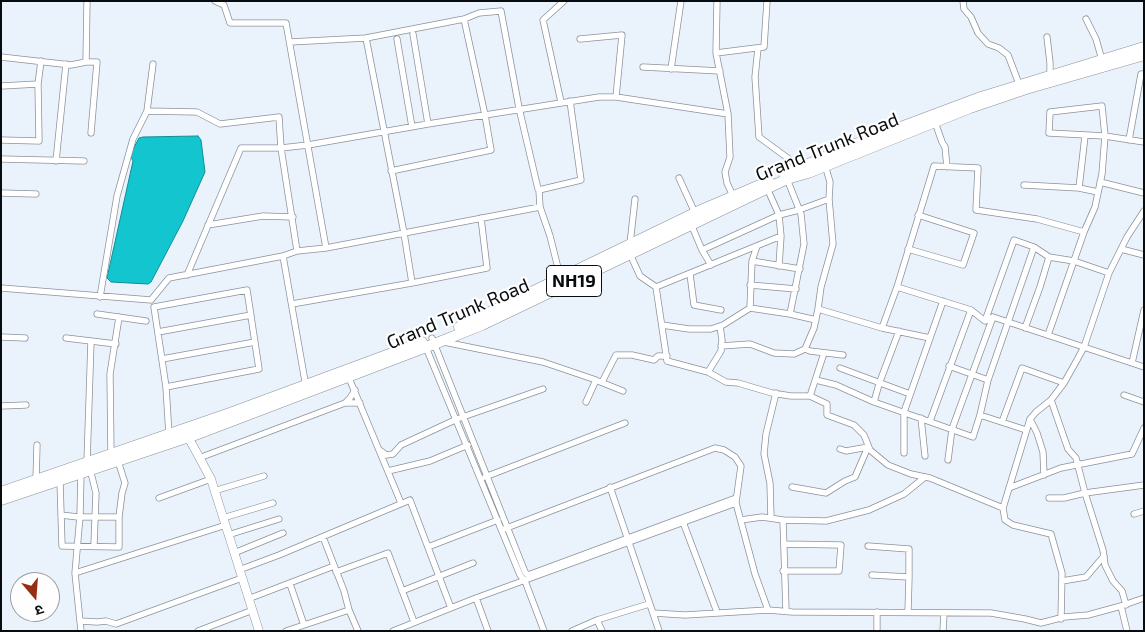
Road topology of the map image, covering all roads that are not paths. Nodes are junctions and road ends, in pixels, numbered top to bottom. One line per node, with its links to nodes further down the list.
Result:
1 (87, 1): 23 (street)
2 (215, 1): 15 (street)
3 (564, 1): 36 (street)
4 (681, 1): 27 (street)
5 (717, 1): 18 (street)
6 (767, 1): 17 (street)
7 (963, 1): 32 (street)
8 (464, 19): 12 (street); 37 (street); 40 (street)
9 (1086, 19): 21 (street)
10 (413, 34): 42 (street)
11 (1047, 37): 30 (street)
12 (366, 38): 15 (street); 44 (street)
13 (397, 39): 43 (street)
14 (580, 39): 34 (street)
15 (290, 42): 51 (street)
16 (1144, 47): 21 (highway, Grand Trunk Road / NH19)
17 (758, 48): 18 (street); 57 (street)
18 (716, 53): 28 (street)
19 (1144, 55): 41 (highway, Grand Trunk Road / NH19)
20 (1, 57): 22 (street)
21 (1102, 60): 30 (highway, Grand Trunk Road / NH19)
22 (41, 61): 24 (street); 31 (street)
23 (86, 62): 24 (street); 45 (street)
24 (66, 64): 54 (street)
25 (152, 64): 38 (street)
26 (643, 67): 27 (street)
27 (672, 69): 28 (street)
28 (720, 72): 39 (street)
29 (1144, 74): 49 (street)
30 (1050, 75): 32 (highway, Grand Trunk Road / NH19)
31 (38, 84): 33 (street); 48 (street)
32 (1019, 84): 57 (highway, Grand Trunk Road / NH19)
33 (1, 86)
34 (616, 97): 35 (street); 39 (street)
35 (570, 101): 36 (street); 74 (street)
36 (561, 102): 37 (street)
37 (519, 109): 40 (street); 66 (street)
38 (147, 111): 52 (street); 113 (street)
39 (728, 114): 71 (street)
40 (485, 115): 42 (street); 59 (street)
41 (935, 122): 56 (highway, Grand Trunk Road / NH19); 58 (street)
42 (428, 124): 43 (street)
43 (412, 127): 44 (street)
44 (384, 132): 51 (street); 59 (street)
45 (91, 133)
46 (1085, 136): 47 (street); 47 (street); 65 (street)
47 (1105, 136): 49 (street); 62 (street)
48 (1, 140)
49 (1129, 140): 50 (street)
50 (1144, 142)
51 (308, 145): 52 (street); 89 (street)
52 (281, 148): 80 (street); 83 (street)
53 (1, 159): 54 (street)
54 (56, 161): 55 (street)
55 (84, 161)
56 (826, 165): 61 (highway, Grand Trunk Road / NH19); 73 (street)
57 (800, 167): 71 (highway, Grand Trunk Road / NH19)
58 (947, 167): 79 (street); 84 (street)
59 (391, 170): 85 (street)
60 (679, 178): 77 (street)
61 (787, 179): 64 (highway, Grand Trunk Road / NH19); 75 (street)
62 (1100, 182): 67 (street); 69 (street)
63 (1024, 185): 65 (street)
64 (767, 188): 78 (street); 82 (highway, Grand Trunk Road / NH19)
65 (1079, 188): 67 (street)
66 (538, 189)
67 (1098, 192): 84 (street)
68 (1, 193): 70 (street)
69 (1144, 193)
70 (36, 194)
71 (733, 196): 77 (highway, Grand Trunk Road / NH19)
72 (635, 199): 92 (street)
73 (828, 199): 75 (street); 117 (street)
74 (540, 207): 81 (street); 107 (street)
75 (799, 210): 78 (street); 102 (street)
76 (1144, 211): 91 (street)
77 (695, 213): 92 (highway, Grand Trunk Road / NH19)
78 (779, 215): 86 (street); 93 (street)
79 (918, 215): 90 (street); 90 (street)
80 (293, 217): 83 (street); 94 (street)
81 (480, 218): 85 (street); 106 (street)
82 (691, 224): 92 (highway, Grand Trunk Road / NH19); 93 (street)
83 (208, 225): 105 (street)
84 (1084, 232): 99 (street)
85 (404, 233): 89 (street); 106 (street)
86 (782, 236): 87 (street); 101 (street)
87 (757, 246): 98 (street); 100 (street)
88 (1034, 247): 97 (street); 128 (street); 129 (street)
89 (326, 248): 94 (street)
90 (908, 249): 109 (street)
91 (1121, 249): 95 (street); 103 (street)
92 (630, 250): 107 (highway, Grand Trunk Road / NH19); 110 (street)
93 (702, 250): 100 (street)
94 (297, 251): 96 (street)
95 (1144, 255)
96 (282, 256): 105 (street); 115 (street)
97 (1049, 257): 99 (street); 133 (street)
98 (752, 261): 101 (street); 108 (street)
99 (1074, 261): 103 (street); 136 (street)
100 (710, 265): 104 (street)
101 (779, 266): 102 (street)
102 (800, 269): 112 (street)
103 (1109, 273): 146 (street)
104 (690, 274): 110 (street); 118 (street)
105 (187, 275): 113 (street)
106 (412, 283): 115 (street)
107 (562, 283): 143 (highway, Grand Trunk Road / NH19)
108 (750, 285): 112 (street); 116 (street)
109 (897, 286): 114 (street); 132 (street)
110 (656, 287): 130 (street)
111 (1, 288): 113 (street)
112 (796, 289): 122 (street)
113 (100, 297)
114 (943, 301): 119 (street); 140 (street)
115 (292, 304): 165 (street)
116 (750, 308): 122 (street); 131 (street)
117 (818, 309): 126 (street); 132 (street)
118 (721, 310)
119 (971, 310): 128 (street); 153 (street)
120 (1144, 310): 152 (street)
121 (96, 314): 124 (street)
122 (790, 314): 126 (street)
123 (251, 315): 135 (street); 135 (street); 142 (street)
124 (119, 317): 127 (street); 144 (street)
125 (993, 317): 128 (street); 129 (street); 157 (street)
126 (816, 320): 147 (street)
127 (146, 321)
128 (985, 321)
129 (1008, 323): 133 (street); 160 (street)
130 (662, 326): 131 (street); 150 (street)
131 (720, 326): 145 (street)
132 (882, 328): 134 (street)
133 (1025, 328): 136 (street)
134 (899, 331): 140 (street); 163 (street)
135 (158, 332): 151 (street)
136 (1048, 335): 146 (street)
137 (1, 337): 138 (street)
138 (25, 338)
139 (66, 338): 141 (street)
140 (930, 338): 170 (street)
141 (91, 341): 144 (street); 206 (street)
142 (255, 342): 151 (street); 164 (street)
143 (432, 342): 158 (highway, Grand Trunk Road / NH19); 161 (street); 165 (highway, Grand Trunk Road / NH19); 183 (street); 185 (street)
144 (116, 344): 202 (street)
145 (721, 346): 147 (street); 156 (street)
146 (1084, 347): 152 (street); 162 (street)
147 (805, 349): 148 (street)
148 (824, 353): 149 (street); 159 (street)
149 (843, 355)
150 (667, 356): 156 (street); 161 (street)
151 (162, 360): 164 (street)
152 (1132, 363): 154 (street)
153 (949, 366): 157 (street); 187 (street)
154 (1144, 367)
155 (840, 368): 163 (street)
156 (708, 372): 169 (street)
157 (972, 374): 160 (street); 191 (street)
158 (349, 378): 165 (highway, Grand Trunk Road / NH19); 166 (street)
159 (816, 380): 171 (street); 175 (street)
160 (988, 380): 182 (street)
161 (599, 381): 168 (street); 174 (street)
162 (1064, 383): 173 (street); 188 (street)
163 (880, 384): 170 (street); 175 (street)
164 (166, 387): 194 (street)
165 (307, 390): 193 (highway, Grand Trunk Road / NH19)
166 (354, 390): 177 (street); 178 (street)
167 (543, 390): 183 (street)
168 (623, 391)
169 (776, 393): 171 (street); 235 (street)
170 (910, 394): 181 (street)
171 (810, 396): 197 (street)
172 (1124, 396): 176 (street)
173 (1051, 400): 186 (street); 205 (street)
174 (586, 402)
175 (874, 402): 181 (street)
176 (1144, 402)
177 (345, 403): 178 (street); 203 (street)
178 (360, 403): 199 (street)
179 (26, 405): 180 (street)
180 (1, 406)
181 (904, 412): 184 (street); 200 (street)
182 (980, 415): 188 (street); 191 (street)
183 (464, 416): 185 (street); 211 (street)
184 (921, 418): 187 (street); 201 (street)
185 (457, 419): 195 (street); 199 (street)
186 (1030, 419): 192 (street); 208 (street)
187 (930, 422): 191 (street)
188 (1002, 422): 192 (street)
189 (625, 423): 211 (street)
190 (1144, 428): 205 (street)
191 (952, 429): 204 (street)
192 (1026, 430): 218 (street)
193 (186, 433): 194 (highway, Grand Trunk Road / NH19); 202 (highway, Grand Trunk Road / NH19); 203 (street)
194 (169, 435): 202 (highway, Grand Trunk Road / NH19)
195 (468, 444): 207 (street); 211 (street)
196 (36, 445): 212 (street)
197 (868, 447): 198 (street); 210 (street); 216 (street)
198 (840, 449)
199 (381, 451): 207 (street)
200 (904, 453)
201 (925, 456)
202 (114, 458): 206 (highway, Grand Trunk Road / NH19); 234 (street)
203 (199, 458): 213 (street)
204 (948, 460)
205 (1078, 465): 208 (street); 221 (street)
206 (86, 468): 212 (highway, Grand Trunk Road / NH19); 214 (highway, Grand Trunk Road / NH19); 232 (street); 233 (street)
207 (388, 471): 227 (street)
208 (1044, 475): 218 (street)
209 (264, 476): 219 (street)
210 (926, 477): 228 (street); 239 (street)
211 (484, 478): 237 (street); 242 (street)
212 (36, 480): 220 (highway, Grand Trunk Road / NH19)
213 (211, 480): 219 (street); 222 (street)
214 (60, 481): 224 (highway, Grand Trunk Road / NH19); 230 (street)
215 (1144, 485): 221 (street)
216 (792, 487)
217 (610, 488): 225 (street); 242 (street); 246 (street)
218 (1009, 488): 228 (street)
219 (214, 490): 240 (street)
220 (1, 492)
221 (1085, 493): 223 (street); 253 (street)
222 (159, 498)
223 (1049, 498)
224 (1, 500)
225 (736, 500): 238 (street); 241 (street); 246 (street)
226 (273, 503): 240 (street)
227 (401, 504): 245 (street); 251 (street)
228 (1003, 508): 263 (street)
229 (1144, 511): 231 (street)
230 (60, 514): 232 (street); 249 (street)
231 (1134, 514)
232 (80, 516): 233 (street); 249 (street)
233 (96, 516): 234 (street); 248 (street)
234 (119, 517): 248 (street)
235 (771, 518): 238 (street); 239 (street)
236 (279, 519): 244 (street)
237 (498, 520): 242 (street); 251 (street)
238 (741, 520): 274 (street)
239 (783, 520): 247 (street)
240 (224, 522): 244 (street); 257 (street)
241 (683, 522): 246 (street); 276 (street)
242 (504, 528): 246 (street); 262 (street)
243 (283, 533): 252 (street)
244 (228, 535): 252 (street)
245 (322, 537): 255 (street); 258 (street)
246 (628, 540): 262 (street); 269 (street)
247 (784, 544): 256 (street); 256 (street)
248 (94, 545): 249 (street)
249 (78, 546): 257 (street)
250 (868, 546): 261 (street)
251 (428, 547): 260 (street)
252 (234, 553): 258 (street)
253 (1104, 556): 263 (street); 270 (street)
254 (473, 563): 260 (street)
255 (335, 569): 264 (street); 265 (street); 273 (street)
256 (783, 571): 275 (street)
257 (76, 573): 283 (street)
258 (241, 574): 268 (street); 283 (street)
259 (872, 575): 261 (street)
260 (438, 576): 265 (street); 271 (street)
261 (908, 577): 278 (street)
262 (525, 581): 266 (street); 293 (street)
263 (1062, 581): 281 (street)
264 (290, 584): 268 (street); 285 (street)
265 (402, 591): 284 (street)
266 (476, 598): 271 (street); 292 (street)
267 (1144, 598): 270 (street)
268 (248, 599): 272 (street)
269 (649, 604): 279 (street); 282 (street)
270 (1124, 606): 281 (street); 299 (street)
271 (451, 608): 284 (street)
272 (253, 610): 287 (street); 288 (street)
273 (349, 610): 285 (street); 290 (street)
274 (768, 610): 275 (street); 276 (street)
275 (786, 611): 277 (street)
276 (717, 612): 279 (street)
277 (877, 612): 278 (street); 297 (street)
278 (908, 612): 280 (street)
279 (653, 613): 296 (street)
280 (944, 613): 281 (street); 298 (street)
281 (1061, 619)
282 (597, 620): 294 (street); 295 (street)
283 (81, 621): 286 (street)
284 (414, 622): 291 (street)
285 (304, 625): 289 (street)
286 (81, 631)
287 (198, 631)
288 (259, 631)
289 (286, 631)
290 (358, 631)
291 (393, 631)
292 (488, 631)
293 (544, 631)
294 (572, 631)
295 (602, 631)
296 (659, 631)
297 (877, 631)
298 (943, 631)
299 (1127, 631)

